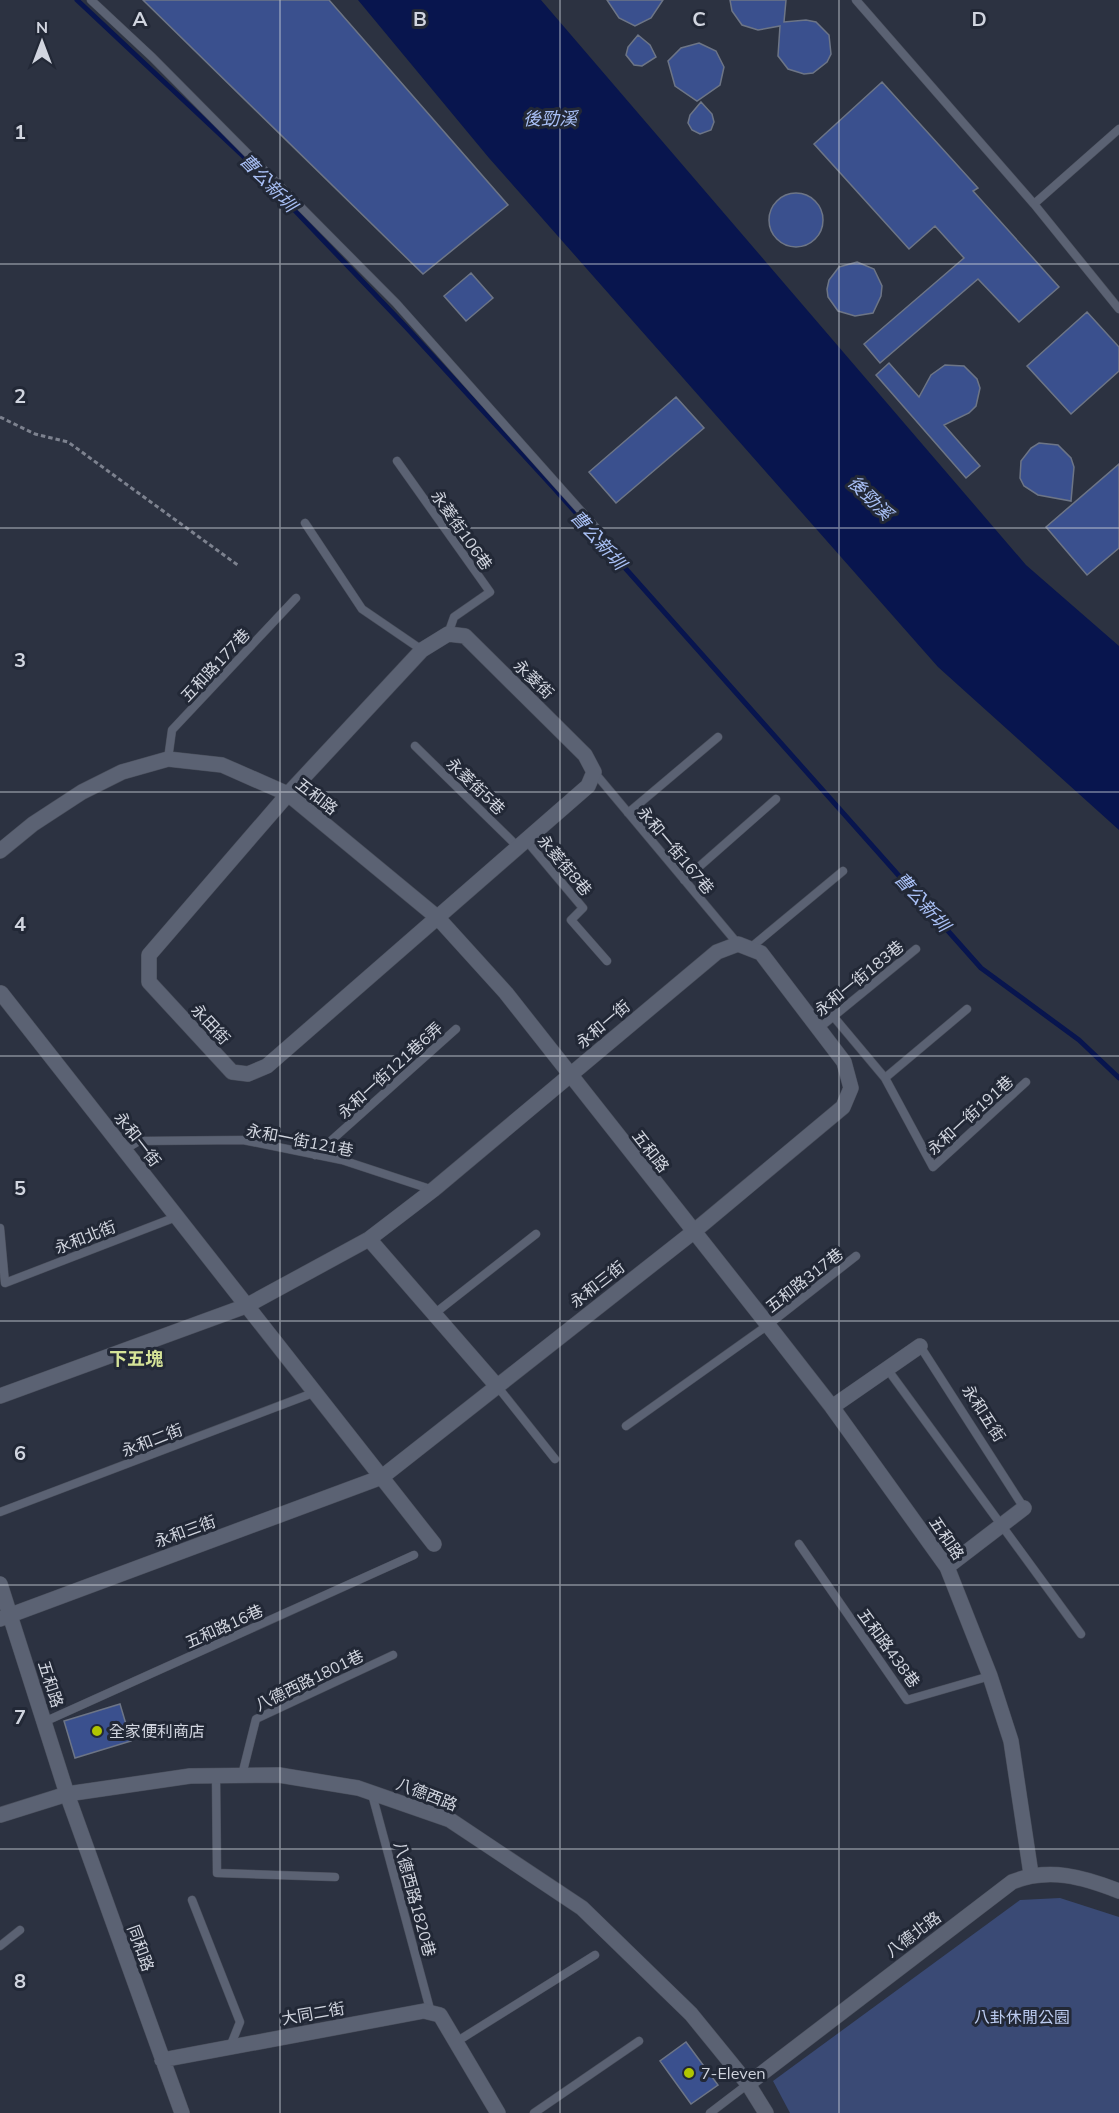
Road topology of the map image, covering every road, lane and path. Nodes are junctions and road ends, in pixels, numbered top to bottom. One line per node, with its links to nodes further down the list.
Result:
1 (91, 0): 9 (lane)
2 (856, 0): 4 (lane)
3 (1119, 129): 4 (lane)
4 (1034, 204): 5 (lane)
5 (1119, 309)
6 (0, 417): 10 (path)
7 (397, 461): 12 (lane, 永菱街106巷)
8 (305, 523): 13 (lane)
9 (598, 530)
10 (239, 566)
11 (296, 598): 16 (lane, 五和路177巷)
12 (448, 634): 13 (street); 17 (street, 永菱街)
13 (422, 650): 18 (street)
14 (718, 737): 20 (lane)
15 (415, 746): 21 (lane, 永菱街5巷)
16 (168, 759): 18 (street, 五和路); 22 (street, 五和路)
17 (594, 772): 20 (lane, 永和一街167巷); 21 (street)
18 (288, 794): 25 (street, 五和路); 25 (street, 永田街)
19 (776, 799): 24 (lane)
20 (628, 813): 24 (lane, 永和一街167巷)
21 (521, 842): 25 (street); 28 (lane, 永菱街8巷)
22 (0, 852)
23 (843, 871): 26 (lane)
24 (684, 880): 26 (lane, 永和一街167巷)
25 (438, 918): 34 (street, 五和路)
26 (744, 947): 33 (street); 34 (street, 永和一街)
27 (916, 949): 31 (lane, 永和一街183巷)
28 (607, 962)
29 (1, 993): 37 (street, 永和一街)
30 (968, 1009): 35 (lane)
31 (833, 1016): 33 (lane, 永和一街183巷); 35 (lane, 永和一街191巷)
32 (456, 1029): 38 (lane, 永和一街121巷6弄)
33 (818, 1029): 42 (street)
34 (570, 1075): 39 (street, 永和一街); 42 (street, 五和路)
35 (885, 1078): 36 (lane, 永和一街191巷)
36 (1026, 1082)
37 (124, 1150): 38 (lane, 永和一街121巷); 40 (street, 永和一街)
38 (315, 1155): 39 (lane, 永和一街121巷)
39 (433, 1190): 44 (street, 永和一街)
40 (176, 1217): 41 (lane, 永和北街); 46 (street, 永和一街)
41 (0, 1228)
42 (692, 1233): 48 (street, 五和路); 51 (street, 永和三街)
43 (536, 1234): 47 (lane)
44 (369, 1239): 46 (street, 永和一街); 47 (street)
45 (856, 1256): 48 (lane, 五和路317巷)
46 (246, 1306): 52 (street); 53 (street, 永和一街)
47 (434, 1314): 51 (street)
48 (768, 1325): 54 (street, 五和路); 55 (lane)
49 (920, 1346): 50 (street, 永和五街); 58 (lane, 永和五街)
50 (888, 1370): 54 (street, 永和五街); 60 (lane)
51 (496, 1385): 56 (lane); 57 (street, 永和三街)
52 (313, 1393): 57 (street); 59 (lane, 永和二街)
53 (0, 1396)
54 (832, 1407): 64 (street, 五和路)
55 (626, 1426)
56 (555, 1459)
57 (382, 1477): 61 (street); 66 (street, 永和三街)
58 (1024, 1508): 60 (street, 永和五街)
59 (0, 1512)
60 (1002, 1526): 64 (street, 永和五街); 67 (lane)
61 (434, 1544)
62 (799, 1544): 69 (lane, 五和路438巷)
63 (414, 1555): 70 (lane, 五和路16巷)
64 (947, 1567): 69 (street, 五和路)
65 (0, 1584): 66 (street, 五和路)
66 (5, 1617): 70 (street, 五和路)
67 (1080, 1634)
68 (393, 1655): 72 (lane, 八德西路1801巷)
69 (990, 1676): 76 (street, 五和路)
70 (44, 1722): 74 (street, 五和路)
71 (216, 1775): 72 (street, 八德西路); 74 (street, 八德西路); 77 (lane)
72 (242, 1775): 73 (street, 八德西路)
73 (372, 1792): 83 (lane, 八德西路1820巷); 88 (street, 八德西路)
74 (67, 1794): 75 (street, 八德西路); 87 (street, 同和路)
75 (0, 1815)
76 (1030, 1874): 78 (street, 八德北路); 88 (street, 八德北路)
77 (335, 1877)
78 (1119, 1891)
79 (192, 1900): 86 (lane)
80 (20, 1930): 81 (lane)
81 (0, 1946)
82 (595, 1955): 85 (lane)
83 (431, 2013): 85 (street); 86 (street, 大同二街)
84 (639, 2041): 91 (lane)
85 (456, 2042): 90 (street)
86 (230, 2047): 87 (street, 大同二街)
87 (162, 2060): 89 (street, 同和路)
88 (748, 2084): 92 (lane); 93 (street, 八德西路)
89 (178, 2110)
90 (498, 2113)
91 (534, 2113)
92 (710, 2113)
93 (766, 2113)

